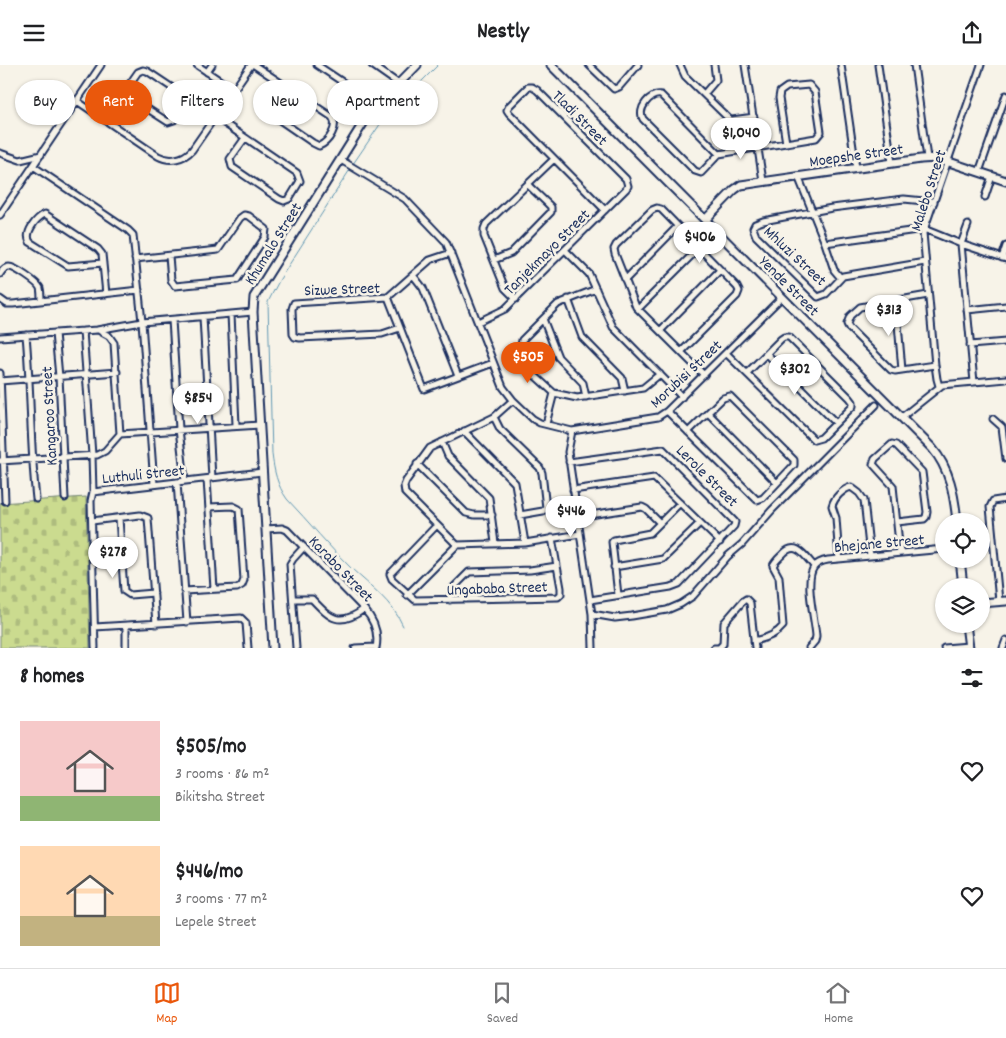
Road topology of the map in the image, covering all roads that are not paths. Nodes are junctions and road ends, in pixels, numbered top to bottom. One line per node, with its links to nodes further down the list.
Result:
1 (102, 65): 31 (street)
2 (197, 65): 20 (street)
3 (212, 65): 20 (street)
4 (253, 65): 22 (street); 23 (street)
5 (318, 65): 24 (street)
6 (372, 65): 25 (street)
7 (589, 65): 19 (street)
8 (598, 65): 19 (street)
9 (638, 65): 19 (street)
10 (680, 65): 29 (street)
11 (714, 65): 29 (street)
12 (745, 65): 33 (street)
13 (841, 65): 50 (street)
14 (878, 65): 48 (street)
15 (914, 65): 44 (street)
16 (981, 65): 46 (street, Malebo Street)
17 (417, 66): 26 (street, Khumalo Street)
18 (554, 66): 63 (street, Yende Street)
19 (594, 70)
20 (207, 72): 21 (street)
21 (219, 80)
22 (242, 80)
23 (276, 80)
24 (340, 80)
25 (393, 80)
26 (403, 80)
27 (280, 83): 27 (street)
28 (123, 93): 28 (street)
29 (704, 94): 33 (street)
30 (1006, 95): 51 (street)
31 (77, 101): 32 (street); 43 (street)
32 (85, 106)
33 (754, 117): 40 (street)
34 (114, 125): 35 (street)
35 (209, 125)
36 (226, 125): 38 (street)
37 (364, 125): 47 (street, Khumalo Street)
38 (245, 138): 38 (street)
39 (786, 143): 39 (street); 40 (street)
40 (758, 148): 42 (street); 54 (street)
41 (0, 153): 43 (street)
42 (719, 153): 42 (street)
43 (41, 155): 49 (street)
44 (927, 158): 46 (street, Moepshe Street); 48 (street, Moepshe Street)
45 (554, 159): 56 (street); 57 (street, Tladi Street); 60 (street)
46 (949, 161): 51 (street, Moepshe Street); 59 (street, Malebo Street)
47 (345, 162): 72 (street, Morubisi Street); 98 (street, Khumalo Street)
48 (892, 163): 50 (street, Moepshe Street)
49 (33, 166): 62 (street); 74 (street)
50 (856, 168): 52 (street, Moepshe Street)
51 (979, 172): 53 (street, Moepshe Street)
52 (798, 176): 54 (street, Moepshe Street); 61 (street, Mhluzi Street)
53 (992, 176): 55 (street, Moepshe Street); 58 (street)
54 (763, 181): 63 (street, Moepshe Street)
55 (1006, 181)
56 (528, 185): 76 (street); 76 (street)
57 (626, 189): 60 (street, Tanjekmayo Street)
58 (985, 197)
59 (934, 202): 61 (street); 66 (street, Malebo Street)
60 (605, 210): 71 (street, Tanjekmayo Street)
61 (813, 213): 67 (street, Mhluzi Street); 82 (street, Mhluzi Street)
62 (0, 215)
63 (705, 220): 89 (street, Yende Street)
64 (968, 225): 68 (street)
65 (677, 227): 70 (street); 83 (street); 83 (street)
66 (924, 229): 67 (street); 68 (street); 77 (street, Malebo Street)
67 (825, 243): 82 (street, Mhluzi Street)
68 (961, 244): 75 (street); 97 (street)
69 (1006, 246): 75 (street)
70 (698, 248): 79 (street); 96 (street)
71 (565, 250): 84 (street); 91 (street, Tanjekmayo Street)
72 (451, 253): 81 (street); 103 (street, Morubisi Street)
73 (168, 256): 73 (street); 74 (street)
74 (135, 259): 85 (street)
75 (1004, 259)
76 (494, 260): 91 (street)
77 (925, 262): 82 (street); 87 (street, Malebo Street)
78 (103, 263): 78 (street); 86 (street)
79 (720, 270): 108 (street); 114 (street)
80 (0, 274): 93 (street)
81 (413, 275): 88 (street); 126 (street)
82 (840, 277)
83 (625, 280): 96 (street)
84 (596, 289): 92 (street); 123 (street)
85 (139, 290): 86 (street); 104 (street)
86 (106, 294): 93 (street)
87 (928, 295): 94 (street); 118 (street, Malebo Street)
88 (388, 297): 105 (street, Sizwe Street); 105 (street, Sizwe Street)
89 (782, 297): 115 (street, Morubisi Street); 142 (street, Yende Street)
90 (0, 299): 93 (street)
91 (516, 299): 103 (street, Tanjekmayo Street)
92 (568, 299): 101 (street); 133 (street)
93 (41, 301)
94 (896, 301): 119 (street); 119 (street)
95 (1006, 306): 97 (street)
96 (638, 309): 108 (street)
97 (967, 310): 113 (street)
98 (253, 312): 99 (street); 147 (street, Khumalo Street)
99 (231, 314): 100 (street); 146 (street)
100 (203, 317): 102 (street); 148 (street)
101 (543, 319): 134 (street); 135 (street)
102 (172, 320): 104 (street); 149 (street)
103 (478, 322): 117 (street, Morubisi Street)
104 (142, 323): 106 (street); 150 (street)
105 (400, 328): 126 (street, Sizwe Street)
106 (97, 330): 107 (street); 120 (street)
107 (83, 331): 109 (street); 124 (street)
108 (660, 331): 114 (street)
109 (55, 333): 110 (street); 127 (street, Kangaroo Street)
110 (26, 335): 111 (street); 128 (street)
111 (0, 337)
112 (1006, 342): 113 (street)
113 (970, 345): 131 (street)
114 (681, 351): 125 (street)
115 (726, 353): 122 (street); 125 (street, Morubisi Street)
116 (767, 354): 122 (street); 144 (street); 144 (street)
117 (493, 363): 126 (street); 137 (street, Morubisi Street)
118 (935, 365): 119 (street); 132 (street, Malebo Street)
119 (902, 371)
120 (117, 372): 124 (street); 154 (street)
121 (0, 373): 130 (street)
122 (747, 373): 144 (street)
123 (660, 374): 133 (street); 136 (street)
124 (87, 375): 127 (street); 156 (street)
125 (704, 375): 136 (street, Morubisi Street)
126 (458, 376)
127 (59, 377): 128 (street); 157 (street, Kangaroo Street)
128 (30, 379): 130 (street); 158 (street)
129 (1006, 379): 131 (street)
130 (0, 381): 160 (street)
131 (974, 382): 132 (street)
132 (939, 386): 142 (street)
133 (625, 391): 135 (street)
134 (554, 393): 135 (street); 145 (street)
135 (586, 397)
136 (682, 397): 139 (street, Morubisi Street)
137 (513, 400): 141 (street); 145 (street, Morubisi Street)
138 (876, 405): 213 (street)
139 (667, 411): 152 (street, Morubisi Street); 153 (street)
140 (708, 413): 153 (street); 167 (street); 167 (street)
141 (494, 417): 151 (street); 179 (street)
142 (902, 417): 177 (street, Yende Street)
143 (993, 419): 159 (street)
144 (836, 423)
145 (546, 424): 152 (street, Morubisi Street)
146 (236, 425): 147 (street); 148 (street)
147 (260, 425): 163 (street, Khumalo Street)
148 (208, 427): 149 (street); 164 (street)
149 (179, 429): 150 (street); 165 (street)
150 (150, 431): 154 (street); 168 (street)
151 (464, 431): 155 (street); 179 (street)
152 (572, 431): 161 (street)
153 (688, 432): 167 (street)
154 (120, 434): 156 (street)
155 (442, 441): 162 (street); 178 (street)
156 (92, 455): 157 (street); 170 (street)
157 (62, 457): 158 (street); 171 (street, Kangaroo Street)
158 (32, 459): 160 (street); 172 (street)
159 (1006, 459)
160 (2, 461): 174 (street)
161 (569, 462): 169 (street); 190 (street, Lerole Street)
162 (416, 464): 178 (street); 186 (street)
163 (262, 472): 164 (street, Luthuli Street); 187 (street, Khumalo Street)
164 (209, 479): 165 (street, Luthuli Street); 176 (street)
165 (185, 481): 166 (street, Luthuli Street)
166 (177, 482): 168 (street, Luthuli Street); 203 (street)
167 (777, 483)
168 (154, 484): 170 (street, Luthuli Street)
169 (573, 490): 175 (street); 180 (street)
170 (93, 491): 182 (street, Luthuli Street)
171 (65, 498)
172 (36, 499)
173 (1006, 499): 210 (street)
174 (4, 501)
175 (680, 503): 184 (street); 185 (street)
176 (209, 507): 202 (street); 202 (street)
177 (956, 513)
178 (492, 515): 191 (street)
179 (520, 515): 192 (street)
180 (577, 517): 184 (street); 188 (street)
181 (119, 518): 182 (street); 204 (street); 204 (street)
182 (92, 521): 217 (street, Luthuli Street)
183 (897, 522): 183 (street); 196 (street)
184 (660, 523): 201 (street)
185 (700, 523): 190 (street); 201 (street)
186 (437, 525): 193 (street); 205 (street)
187 (266, 529): 194 (street, Karabo Street); 226 (street, Khumalo Street)
188 (580, 534): 189 (street); 208 (street)
189 (552, 538): 192 (street); 199 (street, Ungababa Street)
190 (720, 542): 206 (street)
191 (495, 543): 192 (street); 193 (street)
192 (525, 543)
193 (457, 545): 205 (street)
194 (304, 547): 207 (street); 212 (street, Karabo Street)
195 (935, 550): 196 (street, Bhejane Street)
196 (900, 553): 197 (street, Bhejane Street)
197 (870, 556): 198 (street, Bhejane Street); 198 (street)
198 (839, 559): 200 (street, Bhejane Street)
199 (557, 566): 209 (street); 209 (street, Ungababa Street)
200 (814, 566): 220 (street); 232 (street, Bhejane Street)
201 (614, 567): 206 (street)
202 (214, 589): 203 (street)
203 (184, 591): 214 (street)
204 (154, 593): 215 (street)
205 (407, 595): 209 (street, Ungababa Street)
206 (618, 595): 208 (street)
207 (292, 599): 212 (street); 227 (street)
208 (590, 600): 213 (street)
209 (450, 601)
210 (1003, 601): 211 (street)
211 (990, 602)
212 (364, 609): 221 (street, Karabo Street)
213 (592, 613): 229 (street)
214 (187, 622): 215 (street); 225 (street)
215 (156, 624): 216 (street)
216 (126, 626): 217 (street); 224 (street)
217 (95, 627): 223 (street, Luthuli Street)
218 (967, 633): 222 (street)
219 (1006, 640): 234 (street)
220 (754, 641): 230 (street); 231 (street)
221 (376, 647): 228 (street)
222 (969, 647): 233 (street)
223 (95, 648)
224 (126, 648)
225 (248, 648)
226 (273, 648)
227 (296, 648)
228 (355, 648)
229 (594, 648)
230 (714, 648)
231 (755, 648)
232 (809, 648)
233 (944, 648)
234 (1003, 648)

